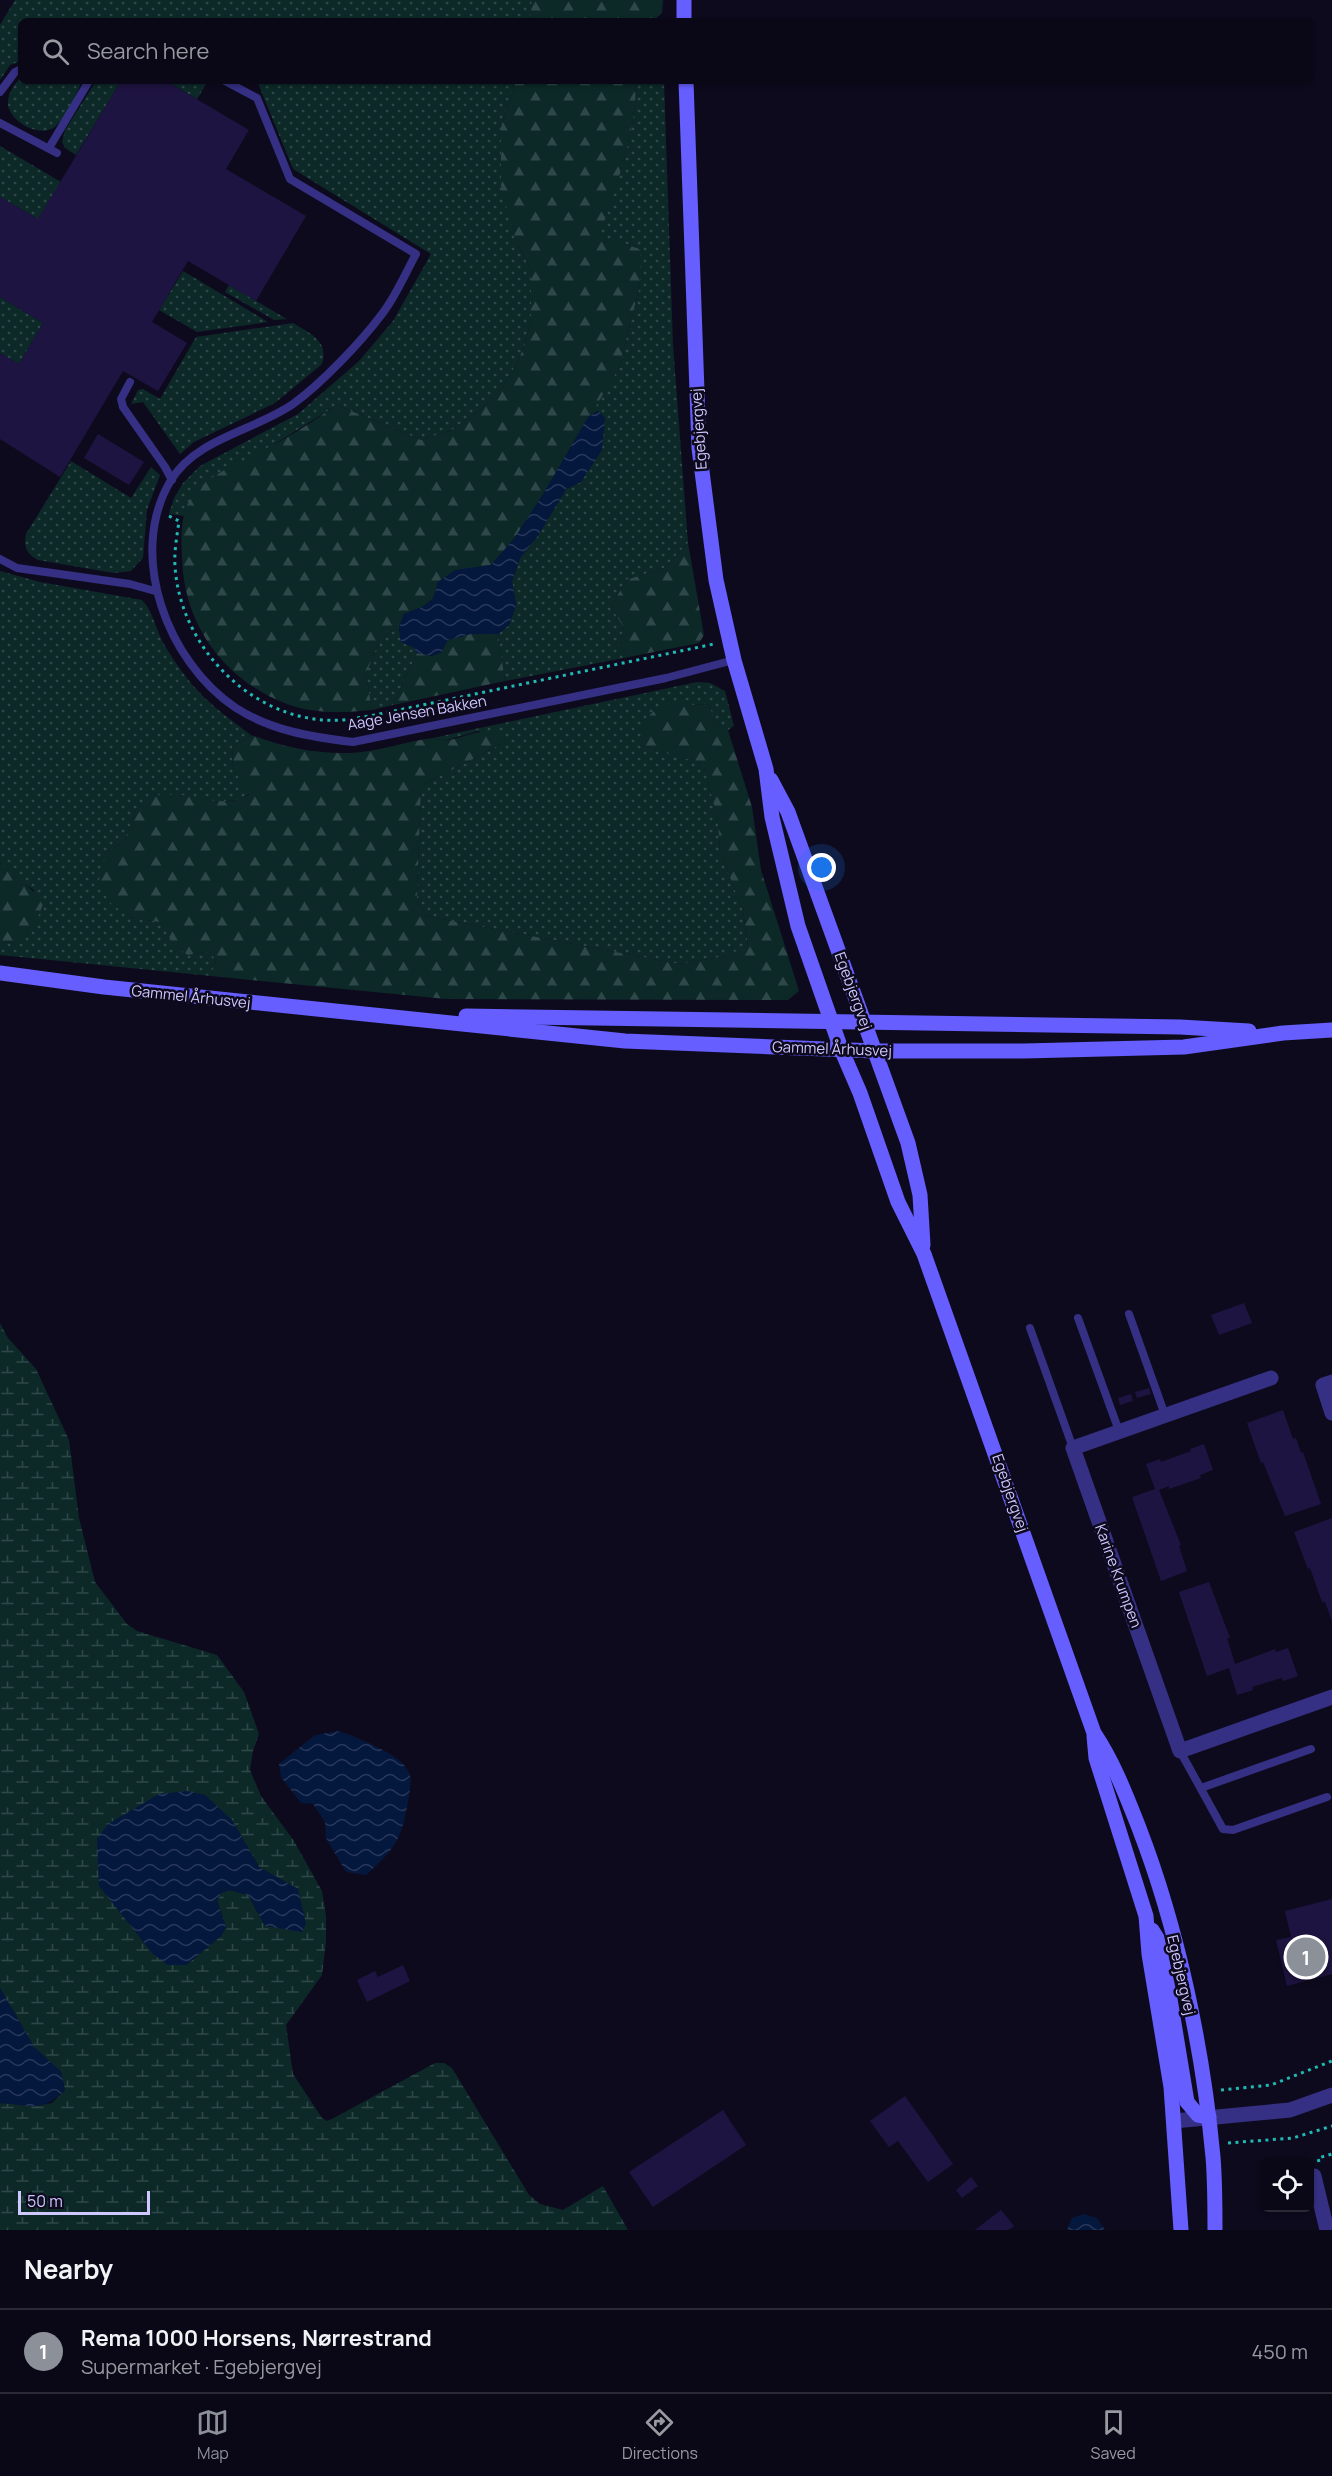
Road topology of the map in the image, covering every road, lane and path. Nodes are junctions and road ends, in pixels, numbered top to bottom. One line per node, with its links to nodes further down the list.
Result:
1 (684, 0): 2 (street)
2 (684, 18)
3 (18, 70): 7 (lane)
4 (87, 84): 9 (lane)
5 (231, 84): 12 (lane, Aage Jensen Bakken)
6 (686, 84): 16 (street, Egebjergvej)
7 (0, 92)
8 (0, 123): 9 (lane)
9 (48, 148): 10 (lane)
10 (57, 153)
11 (130, 382): 12 (lane)
12 (172, 480): 13 (lane, Aage Jensen Bakken)
13 (158, 511): 15 (lane, Aage Jensen Bakken); 16 (path)
14 (0, 559): 15 (lane)
15 (156, 591): 17 (lane, Aage Jensen Bakken)
16 (730, 640): 17 (street, Egebjergvej)
17 (734, 660): 18 (street, Egebjergvej)
18 (766, 769): 21 (street, Egebjergvej); 22 (street, Egebjergvej)
19 (0, 973): 20 (street, Gammel Århusvej)
20 (382, 1015): 21 (street, Gammel Århusvej); 25 (street, Gammel Århusvej)
21 (832, 1023): 22 (street, Gammel Århusvej); 25 (street, Egebjergvej)
22 (864, 1023): 24 (street, Gammel Århusvej); 26 (street, Egebjergvej)
23 (1332, 1030): 24 (street, Gammel Århusvej)
24 (1283, 1033): 26 (street, Gammel Århusvej)
25 (841, 1049): 26 (street, Gammel Århusvej); 27 (street, Egebjergvej)
26 (875, 1051): 27 (street, Egebjergvej)
27 (924, 1254): 38 (street, Egebjergvej)
28 (1129, 1314): 34 (lane)
29 (1078, 1318): 35 (lane)
30 (1030, 1328): 36 (lane)
31 (1271, 1378): 34 (street)
32 (1327, 1384): 33 (street)
33 (1332, 1413)
34 (1165, 1415): 35 (street)
35 (1119, 1431): 36 (street)
36 (1073, 1448): 40 (street, Karine Krumpen)
37 (1332, 1697): 40 (street)
38 (1094, 1734): 43 (street, Egebjergvej); 45 (street, Egebjergvej)
39 (1311, 1749): 41 (lane)
40 (1180, 1751): 41 (lane)
41 (1200, 1788): 42 (lane)
42 (1327, 1797)
43 (1146, 1916): 47 (street); 48 (street, Egebjergvej)
44 (1332, 2061): 45 (path)
45 (1205, 2091): 47 (street, Egebjergvej)
46 (1332, 2095): 47 (street)
47 (1209, 2117): 48 (street); 50 (street, Egebjergvej)
48 (1174, 2121): 52 (street, Egebjergvej)
49 (1332, 2126): 50 (path)
50 (1211, 2145): 53 (street, Egebjergvej)
51 (1314, 2176): 54 (street)
52 (1181, 2230)
53 (1215, 2230)
54 (1327, 2230)

